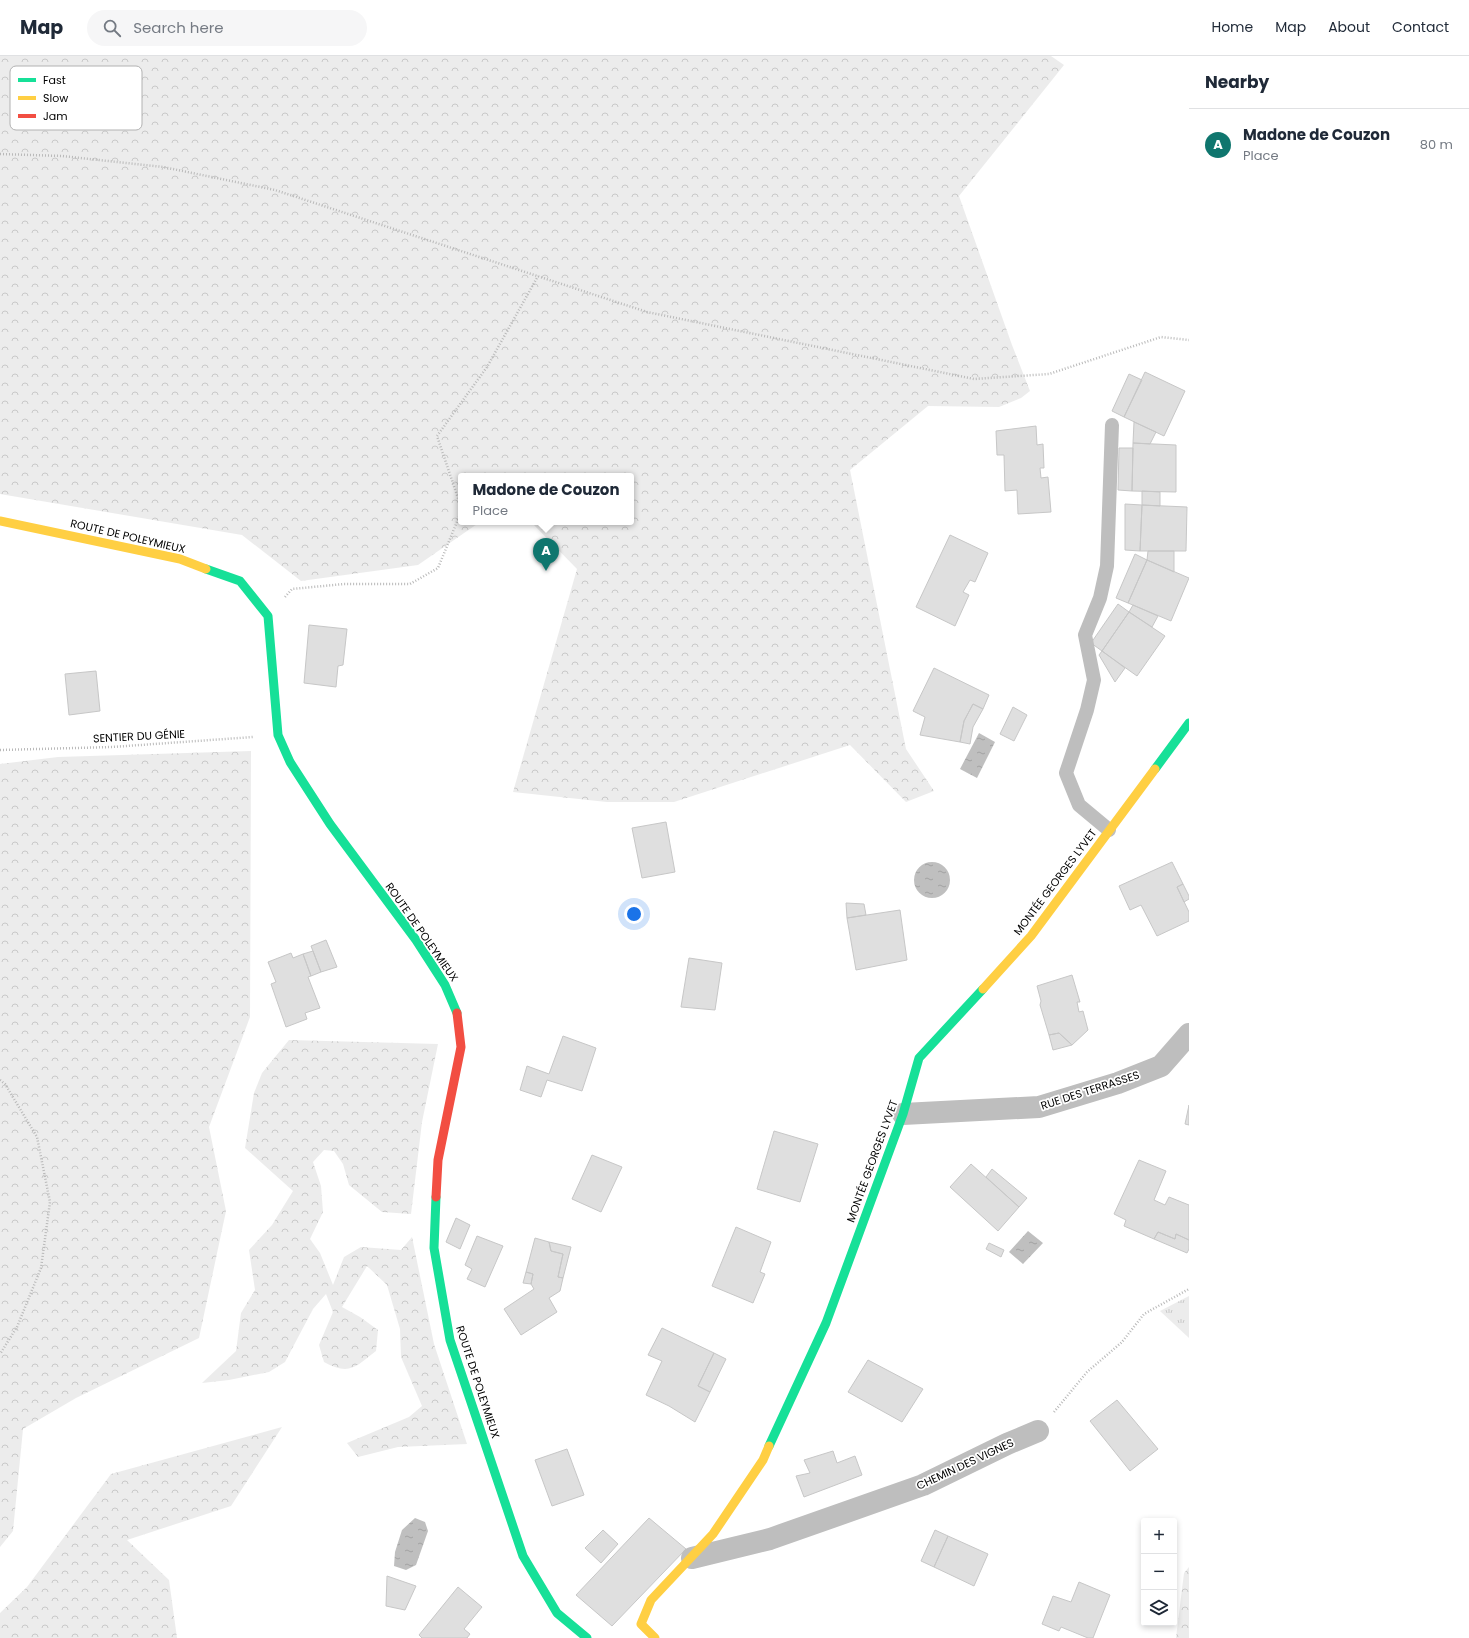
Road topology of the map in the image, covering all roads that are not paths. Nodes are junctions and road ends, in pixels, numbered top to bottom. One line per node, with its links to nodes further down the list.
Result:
1 (1112, 425): 4 (lane)
2 (0, 521): 9 (street, ROUTE DE POLEYMIEUX)
3 (1189, 723): 4 (street, MONTÉE GEORGES LYVET)
4 (1108, 830): 6 (street, MONTÉE GEORGES LYVET)
5 (1189, 1034): 6 (street, RUE DES TERRASSES)
6 (903, 1114): 8 (street, MONTÉE GEORGES LYVET)
7 (1038, 1431): 8 (street, CHEMIN DES VIGNES)
8 (692, 1558): 10 (street, MONTÉE GEORGES LYVET)
9 (586, 1638)
10 (655, 1638)

